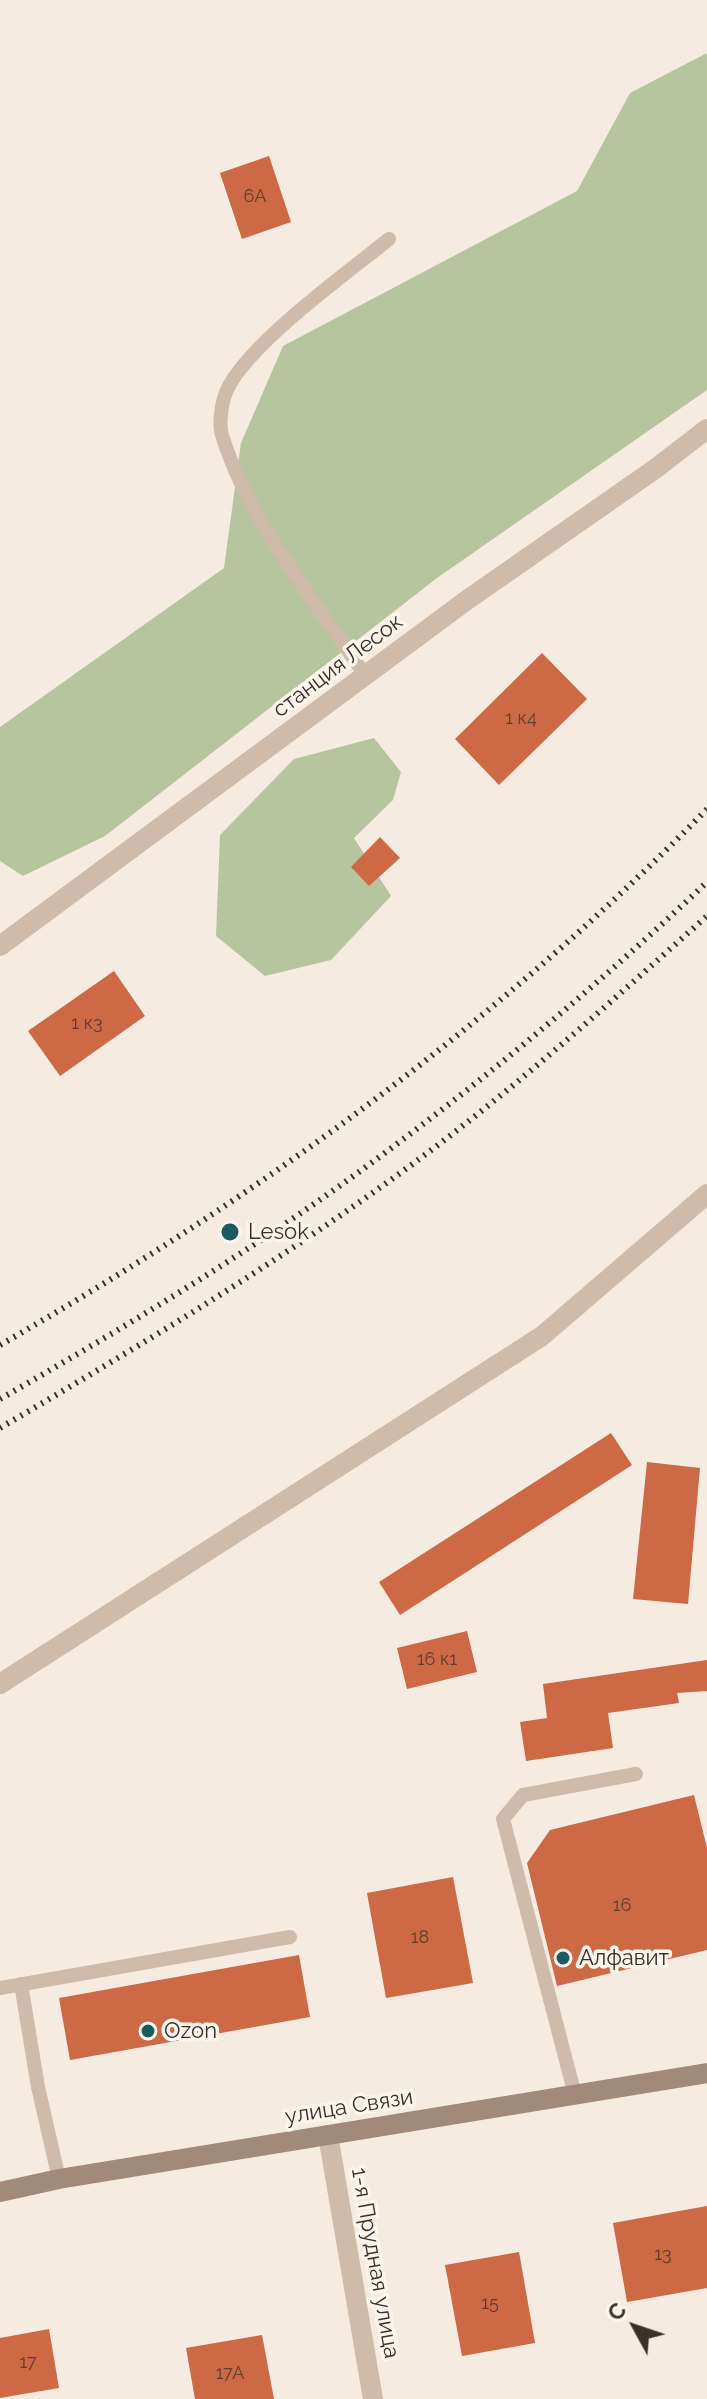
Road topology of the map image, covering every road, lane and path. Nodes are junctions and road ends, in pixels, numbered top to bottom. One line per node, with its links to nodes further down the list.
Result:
1 (389, 239): 3 (lane)
2 (707, 429): 3 (street, станция Лесок)
3 (365, 675): 4 (street, станция Лесок)
4 (0, 946)
5 (707, 1194): 6 (street)
6 (0, 1684)
7 (636, 1774): 12 (lane)
8 (290, 1937): 9 (lane)
9 (21, 1984): 10 (lane); 14 (lane)
10 (0, 1988)
11 (707, 2073): 12 (street, улица Связи)
12 (575, 2095): 13 (street, улица Связи)
13 (328, 2135): 14 (street, улица Связи); 16 (street, 1-я Прудная улица)
14 (59, 2179): 15 (street, улица Связи)
15 (0, 2192)
16 (373, 2399)

